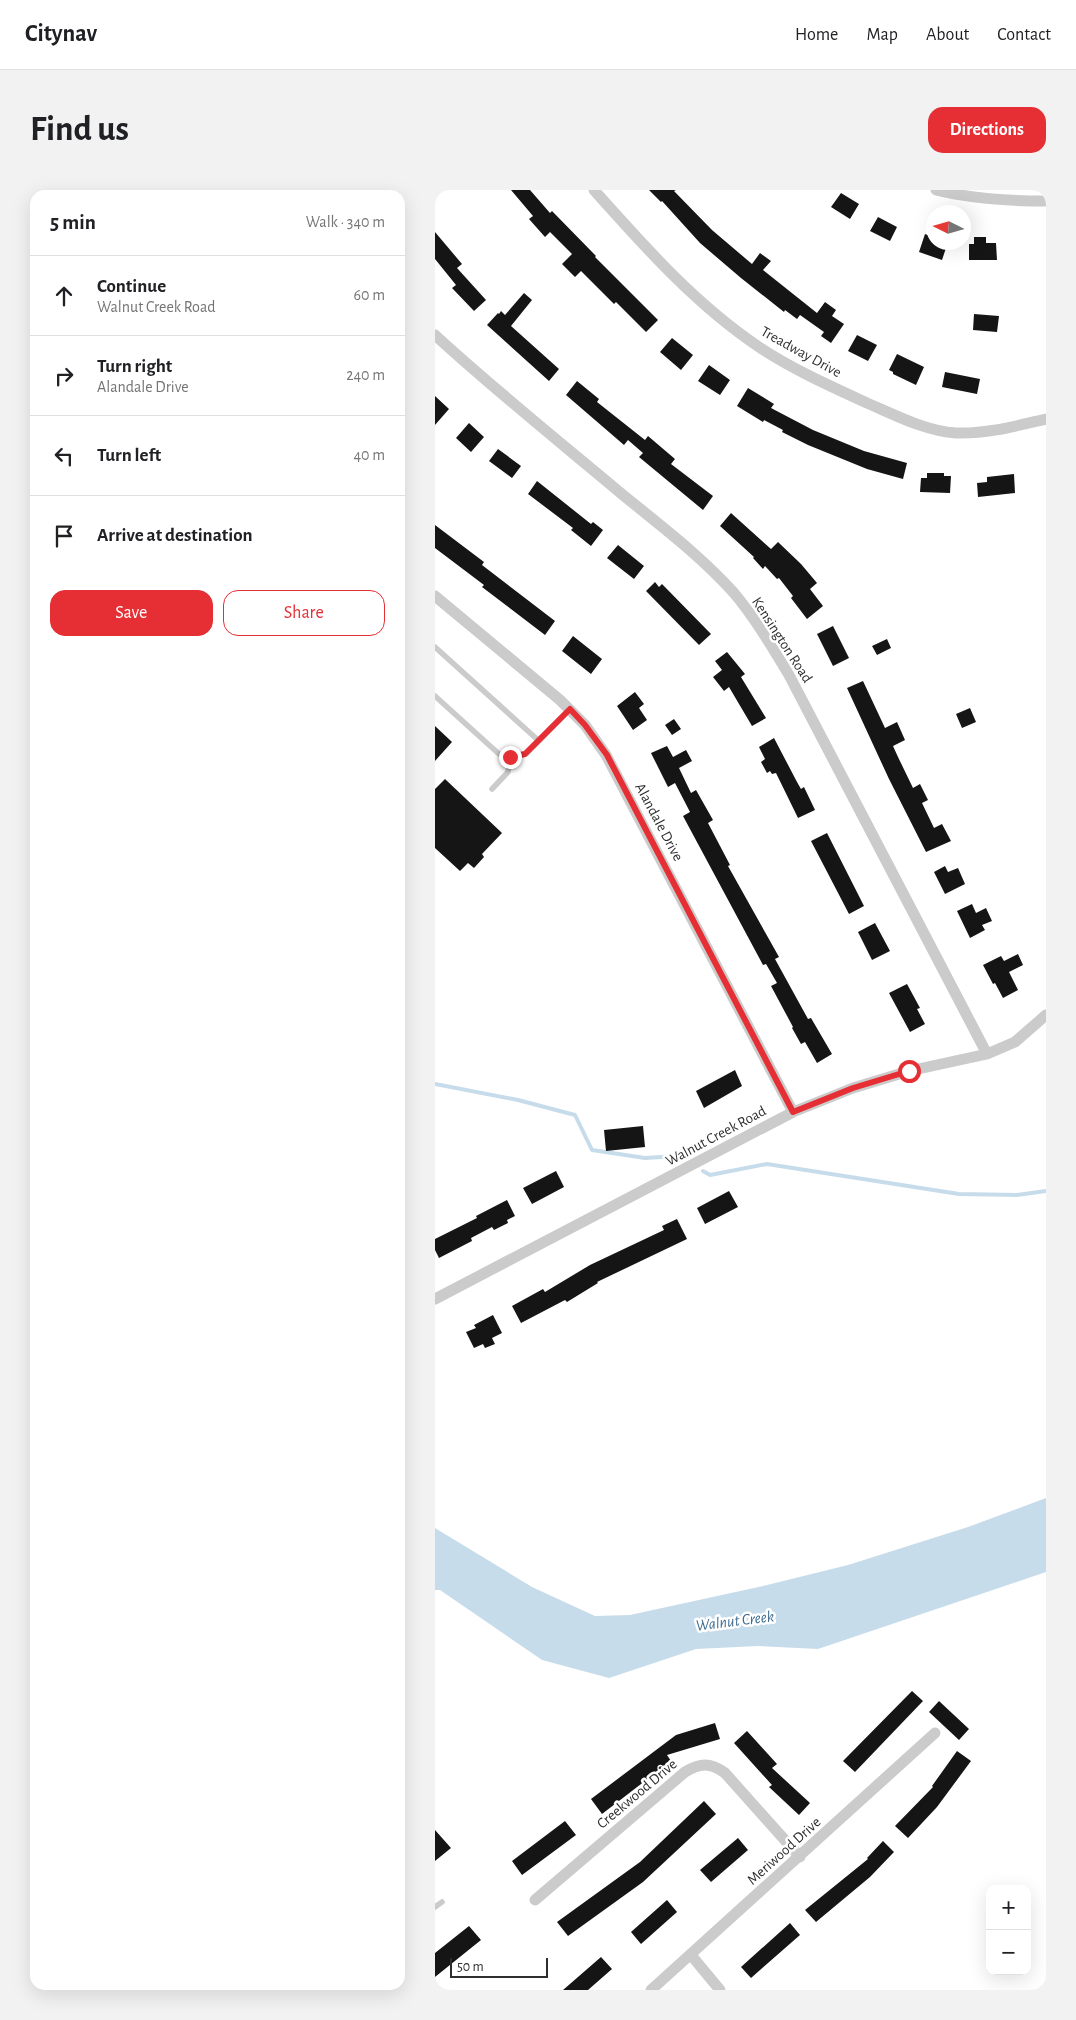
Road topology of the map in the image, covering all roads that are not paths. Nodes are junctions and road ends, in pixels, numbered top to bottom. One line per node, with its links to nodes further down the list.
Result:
1 (594, 190): 5 (street, Treadway Drive)
2 (937, 190): 3 (street)
3 (1046, 201)
4 (435, 336): 14 (street, Kensington Road)
5 (1046, 419)
6 (435, 596): 9 (street, Alandale Drive)
7 (435, 647): 10 (lane)
8 (435, 696): 11 (lane)
9 (570, 709): 10 (lane); 15 (street, Alandale Drive)
10 (539, 741): 11 (lane)
11 (510, 757): 12 (lane)
12 (492, 789)
13 (1046, 1014): 14 (street, Walnut Creek Road)
14 (987, 1054): 15 (street, Walnut Creek Road)
15 (793, 1112): 16 (street, Walnut Creek Road)
16 (435, 1299)
17 (935, 1733): 18 (street, Meriwood Drive)
18 (800, 1856): 19 (street, Creekwood Drive); 22 (street, Meriwood Drive)
19 (535, 1900)
20 (442, 1902): 21 (lane)
21 (435, 1907)
22 (691, 1955): 23 (street, Meriwood Drive); 24 (street)
23 (651, 1990)
24 (720, 1990)

